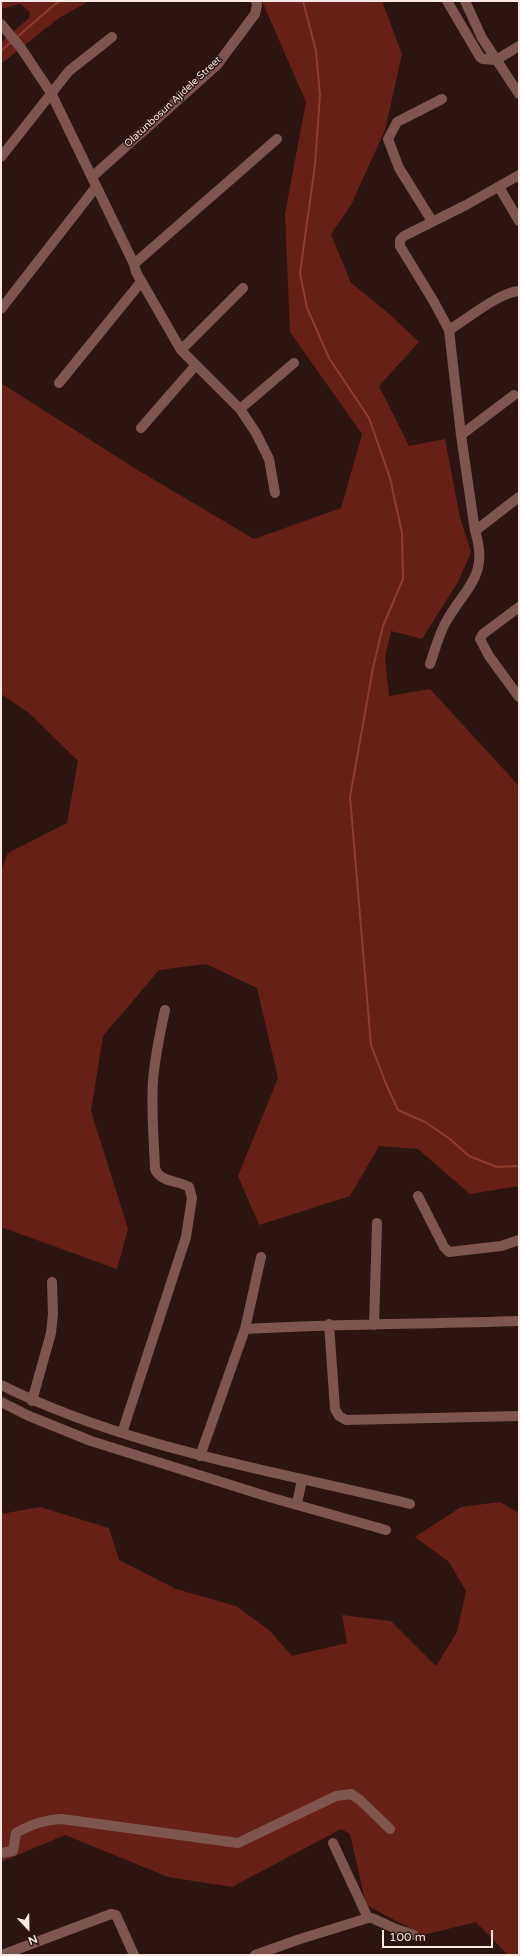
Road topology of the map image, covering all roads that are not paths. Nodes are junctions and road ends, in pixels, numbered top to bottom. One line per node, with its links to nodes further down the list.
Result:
1 (256, 1): 14 (street, Olatunbosun Ajidele Street)
2 (447, 1): 7 (street)
3 (465, 1): 7 (street)
4 (1, 24): 8 (street)
5 (112, 37): 8 (street)
6 (519, 46): 7 (street)
7 (496, 60): 9 (street)
8 (51, 92): 12 (street); 14 (street)
9 (519, 94)
10 (442, 99): 17 (street)
11 (277, 139): 19 (street)
12 (1, 158)
13 (519, 175): 16 (street)
14 (92, 177): 15 (street)
15 (96, 187): 19 (street); 23 (street)
16 (499, 187): 17 (street); 18 (street)
17 (432, 221): 24 (street)
18 (519, 221)
19 (134, 264): 20 (street)
20 (141, 282): 25 (street); 28 (street)
21 (243, 288): 25 (street)
22 (519, 290): 24 (street)
23 (1, 309)
24 (449, 330): 32 (street)
25 (181, 350): 27 (street)
26 (294, 363): 30 (street)
27 (195, 366): 30 (street); 31 (street)
28 (59, 383)
29 (514, 395): 32 (street)
30 (240, 409): 33 (street)
31 (141, 428)
32 (461, 435): 35 (street)
33 (275, 493)
34 (519, 497): 35 (street)
35 (475, 531): 37 (street)
36 (519, 607): 38 (street)
37 (430, 664)
38 (519, 697)
39 (165, 1010): 53 (street)
40 (418, 1196): 42 (street)
41 (377, 1223): 47 (street)
42 (519, 1240)
43 (261, 1257): 48 (street)
44 (52, 1282): 50 (street)
45 (519, 1321): 47 (street)
46 (329, 1324): 47 (street); 48 (street); 52 (street)
47 (374, 1325)
48 (245, 1329): 54 (street)
49 (1, 1385): 50 (street)
50 (32, 1401): 53 (street)
51 (1, 1402): 56 (street)
52 (519, 1416)
53 (122, 1433): 54 (street)
54 (200, 1456): 55 (street)
55 (302, 1480): 56 (street); 57 (street)
56 (297, 1503): 58 (street)
57 (410, 1504)
58 (386, 1530)
59 (390, 1829): 61 (street)
60 (334, 1843): 62 (street)
61 (1, 1853)
62 (368, 1918): 63 (street); 67 (street)
63 (414, 1935)
64 (26, 1950): 65 (street); 66 (street)
65 (2, 1955)
66 (134, 1955)
67 (255, 1955)

